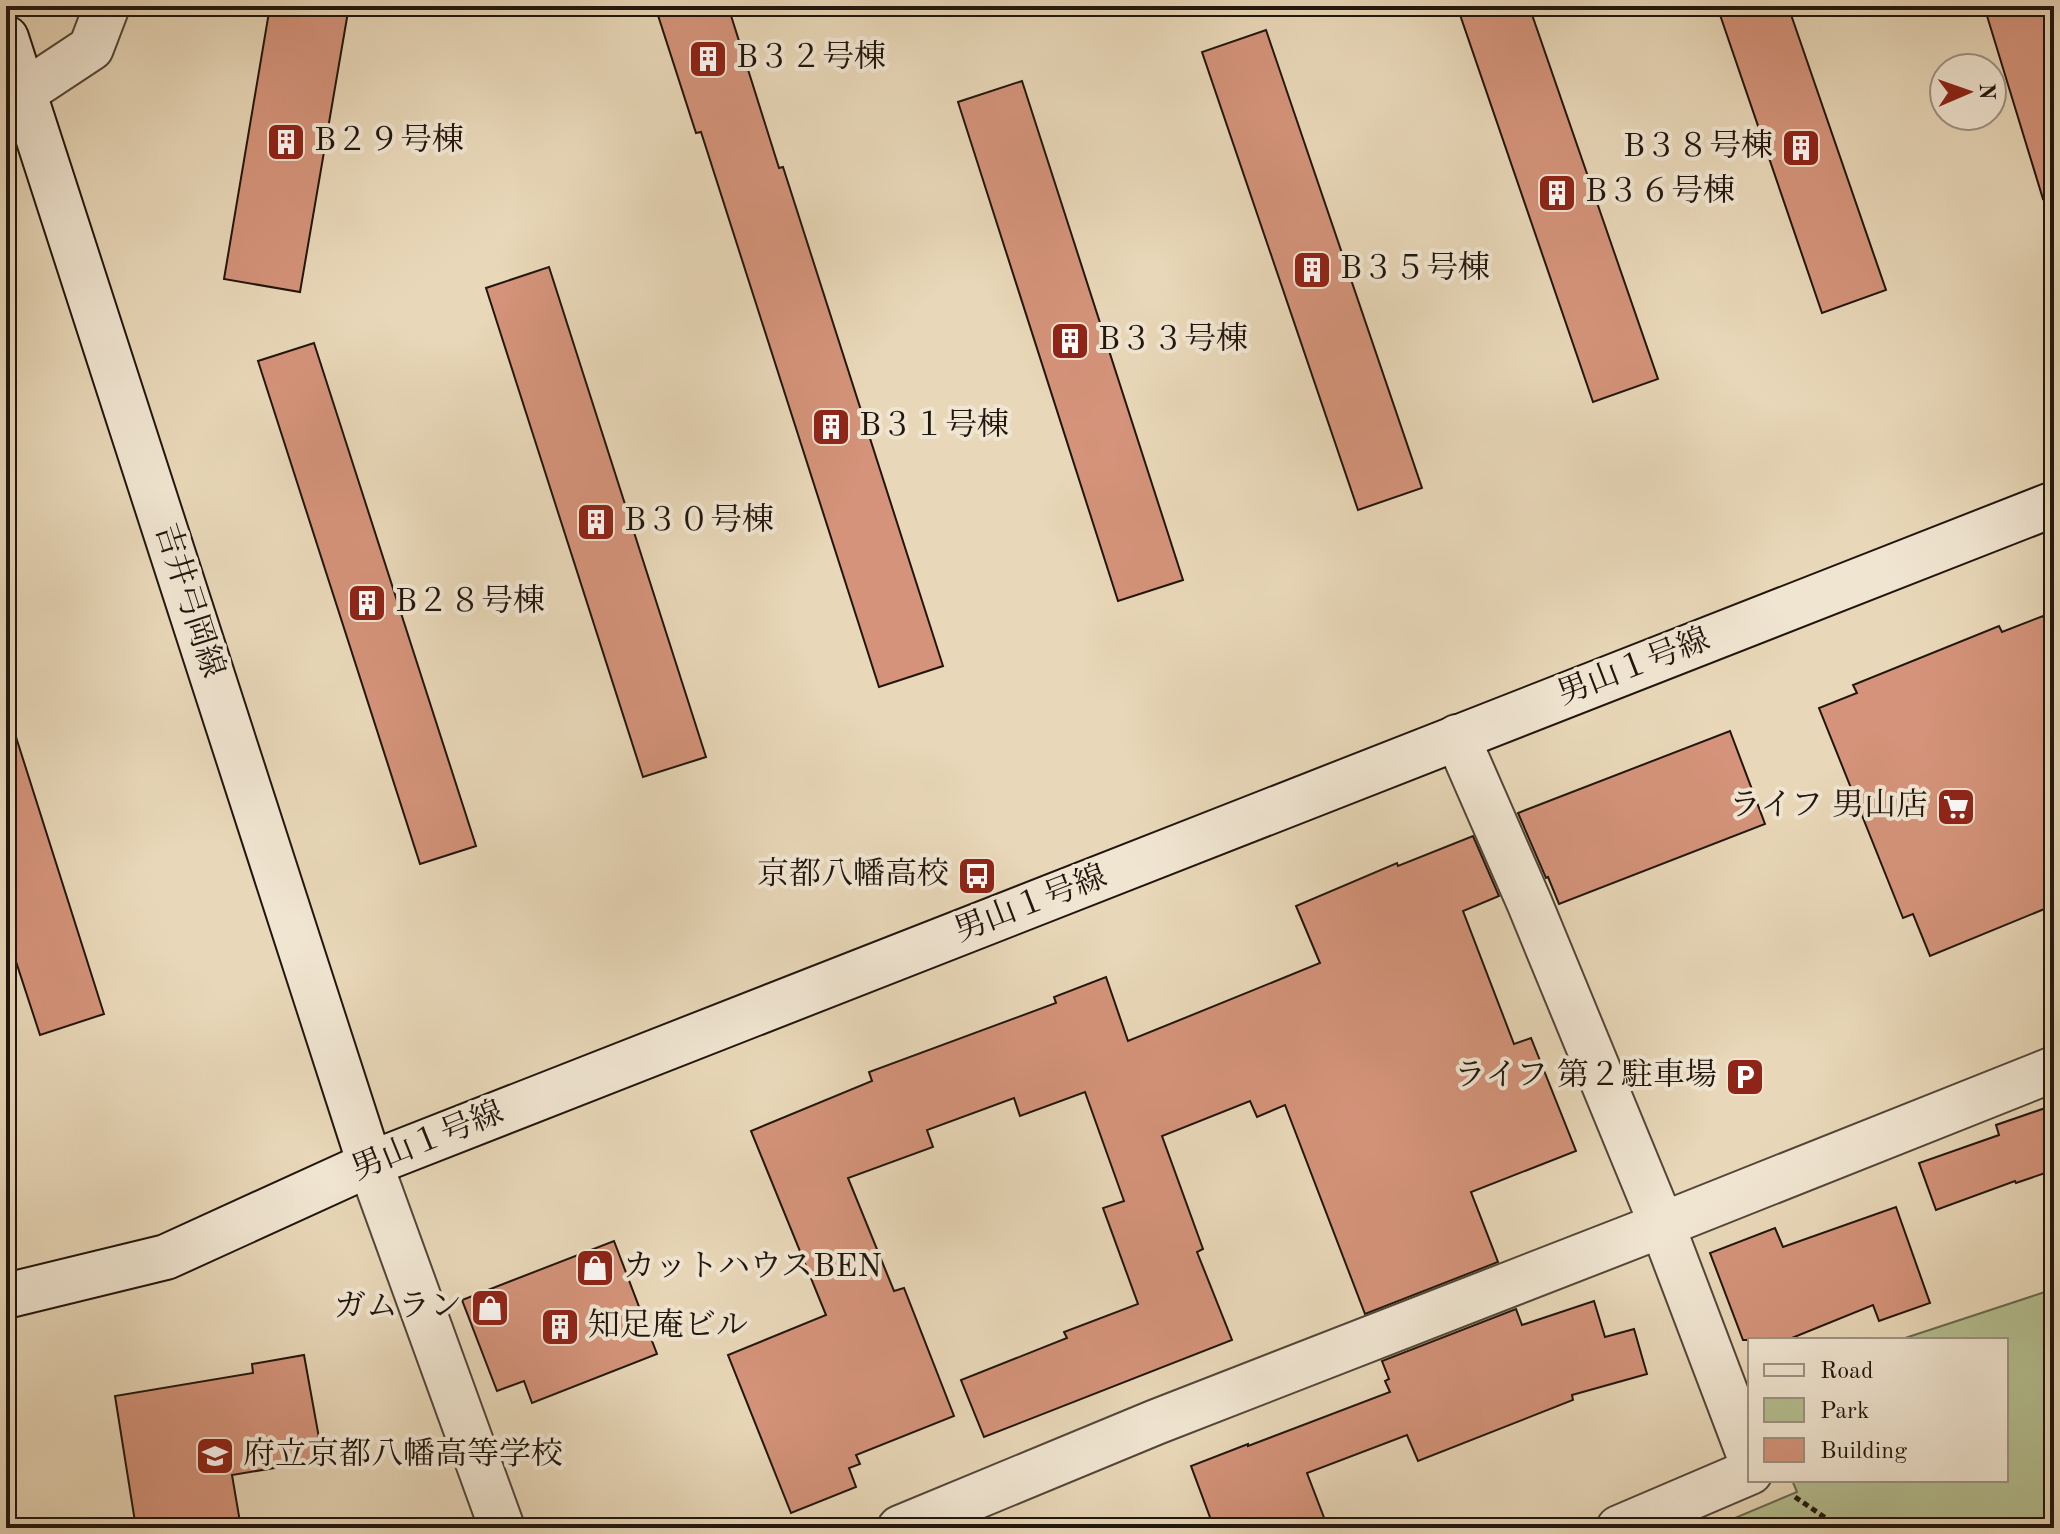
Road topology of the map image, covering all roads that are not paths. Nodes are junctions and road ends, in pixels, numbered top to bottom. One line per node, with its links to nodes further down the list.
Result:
1 (107, 6): 3 (street)
2 (6, 38): 3 (street, 吉井弓岡線)
3 (15, 95): 7 (street, 吉井弓岡線)
4 (2054, 504): 5 (street, 男山１号線)
5 (1457, 737): 7 (street, 男山１号線); 8 (street)
6 (2054, 1069): 8 (street)
7 (370, 1164): 9 (street, 男山１号線); 12 (street, 吉井弓岡線)
8 (1662, 1225): 10 (street); 13 (street)
9 (6, 1296)
10 (1748, 1452)
11 (1748, 1473): 14 (street)
12 (502, 1528)
13 (900, 1528)
14 (1619, 1528)

